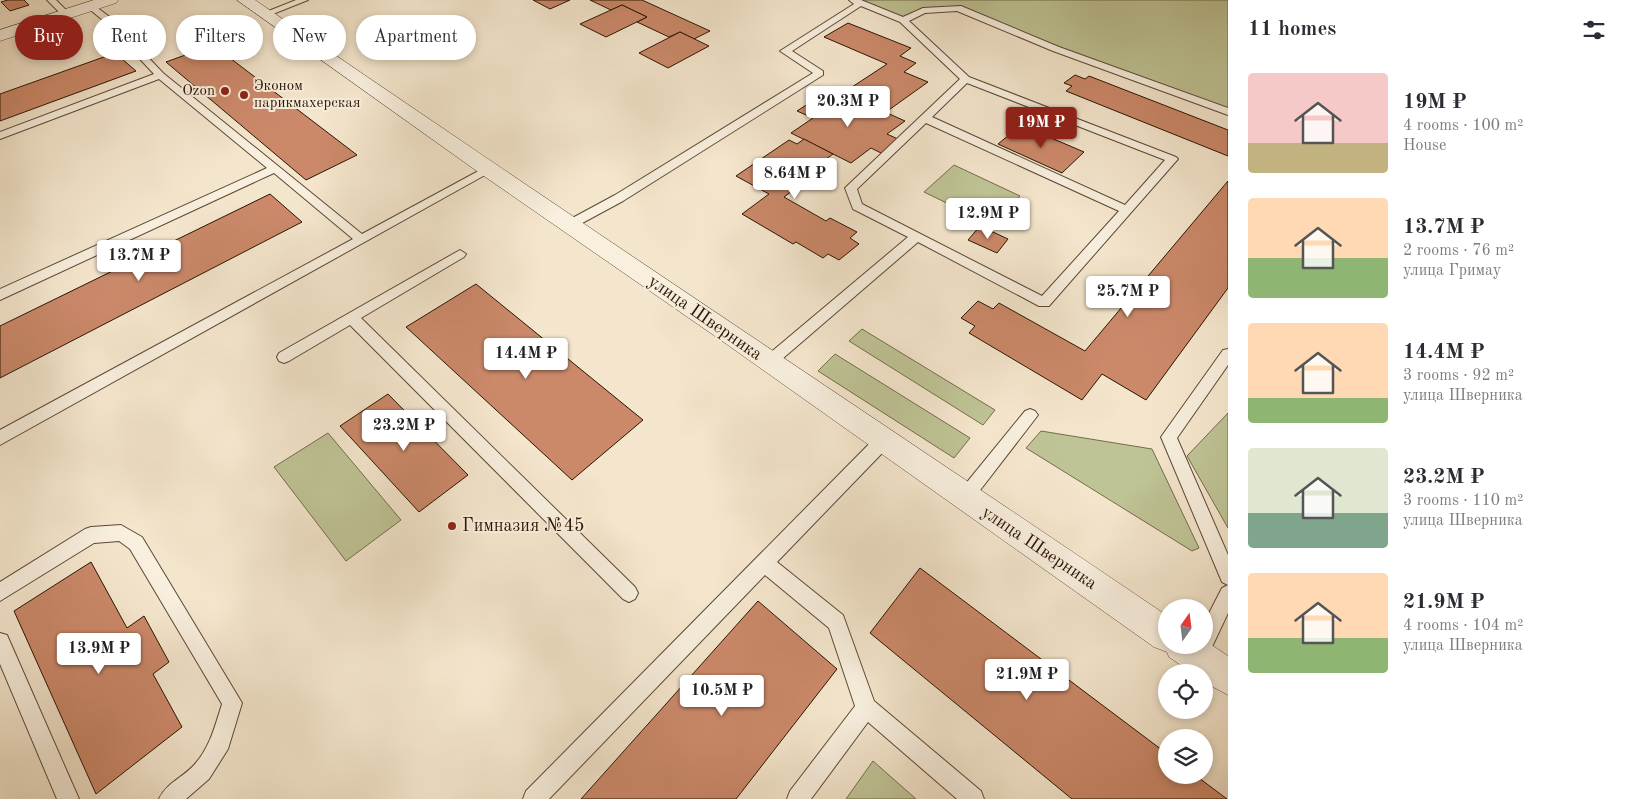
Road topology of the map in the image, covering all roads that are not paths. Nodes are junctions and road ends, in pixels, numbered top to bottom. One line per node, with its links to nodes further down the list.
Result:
1 (51, 0): 8 (lane)
2 (110, 0): 7 (street)
3 (245, 0): 9 (street, улица Шверника)
4 (304, 0): 9 (lane)
5 (857, 2): 10 (lane); 20 (lane)
6 (955, 4): 10 (lane); 14 (lane)
7 (91, 6): 8 (street); 12 (lane)
8 (66, 14): 11 (street)
9 (265, 14): 18 (street, улица Шверника)
10 (903, 20): 13 (lane)
11 (0, 36)
12 (160, 76): 16 (lane); 17 (lane)
13 (966, 79): 15 (lane); 19 (lane)
14 (1228, 112)
15 (925, 118): 19 (lane); 21 (lane)
16 (0, 136)
17 (276, 168): 22 (lane); 24 (lane)
18 (488, 170): 20 (street, улица Шверника); 22 (lane)
19 (1126, 210): 21 (lane)
20 (569, 225): 28 (street, улица Шверника)
21 (917, 236): 28 (lane)
22 (360, 238): 30 (lane)
23 (460, 254): 25 (lane)
24 (0, 295)
25 (352, 317): 27 (lane); 36 (lane)
26 (1228, 354): 34 (lane)
27 (284, 357)
28 (769, 362): 31 (street, улица Шверника)
29 (1030, 415): 32 (lane)
30 (0, 438)
31 (883, 441): 32 (street, улица Шверника); 33 (lane)
32 (965, 496): 39 (street, улица Шверника)
33 (764, 564): 43 (lane); 46 (lane)
34 (1228, 576)
35 (0, 592): 45 (lane)
36 (630, 593)
37 (1228, 594): 38 (lane)
38 (1213, 619)
39 (1158, 629)
40 (0, 642): 44 (lane)
41 (1203, 654): 42 (street)
42 (1228, 677)
43 (866, 708): 47 (lane); 48 (lane)
44 (68, 799)
45 (170, 799)
46 (534, 799)
47 (798, 799)
48 (973, 799)

